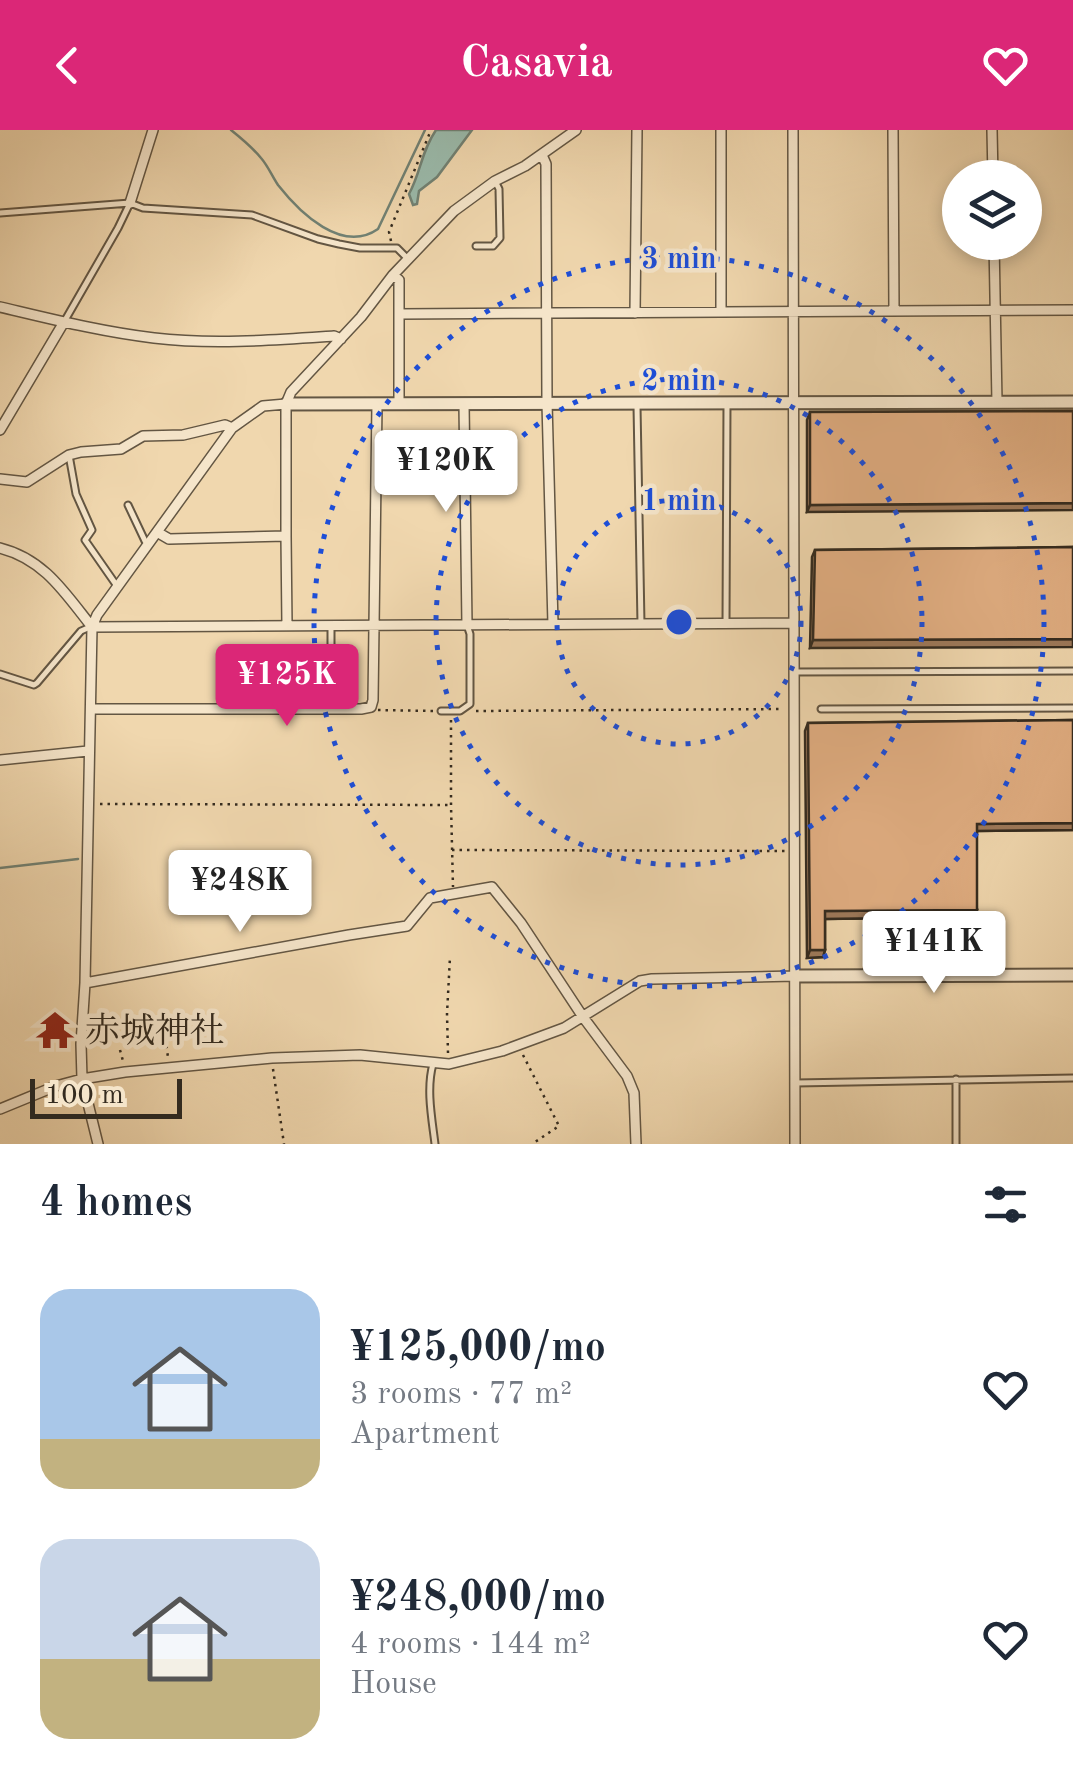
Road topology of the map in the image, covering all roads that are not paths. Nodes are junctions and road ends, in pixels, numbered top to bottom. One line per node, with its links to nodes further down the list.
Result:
1 (152, 130): 11 (street)
2 (576, 130): 8 (street)
3 (636, 130): 24 (street)
4 (721, 130): 21 (street)
5 (792, 130): 22 (street)
6 (893, 130): 19 (street)
7 (992, 130): 9 (street)
8 (542, 155): 10 (street); 23 (street)
9 (993, 160)
10 (494, 181): 13 (lane); 14 (street)
11 (130, 204): 12 (lane); 14 (lane); 26 (lane)
12 (0, 213)
13 (476, 246)
14 (408, 259): 16 (street)
15 (994, 260): 20 (street)
16 (393, 275): 25 (street); 27 (street)
17 (0, 307): 26 (street)
18 (1073, 310): 20 (street)
19 (894, 311): 20 (street); 22 (street)
20 (995, 311): 29 (street)
21 (721, 312): 22 (street); 24 (street)
22 (793, 312): 28 (street)
23 (548, 313): 24 (street); 25 (street); 37 (street)
24 (635, 313)
25 (400, 314): 35 (street)
26 (64, 322): 27 (street); 38 (street)
27 (341, 339): 33 (street)
28 (794, 402): 29 (street); 32 (street); 48 (street)
29 (996, 402): 30 (street)
30 (1073, 402)
31 (636, 403): 32 (street); 37 (street); 50 (lane)
32 (727, 403): 51 (lane)
33 (286, 404): 34 (street); 39 (street); 44 (street)
34 (377, 404): 35 (street); 52 (street)
35 (399, 404): 36 (street)
36 (464, 404): 37 (street); 53 (street)
37 (547, 404): 49 (street)
38 (1, 423)
39 (232, 428): 40 (street); 43 (street)
40 (69, 455): 41 (street); 47 (lane)
41 (0, 479)
42 (128, 505): 45 (lane)
43 (157, 532): 44 (street); 45 (street)
44 (286, 536): 54 (street)
45 (148, 544): 47 (street)
46 (0, 548): 56 (street)
47 (118, 587): 56 (street)
48 (794, 623): 51 (street); 59 (street)
49 (554, 624): 50 (street); 53 (street)
50 (641, 624): 51 (street)
51 (726, 624)
52 (375, 625): 53 (street); 55 (street); 62 (street)
53 (467, 625): 64 (lane)
54 (288, 626): 55 (street); 56 (street)
55 (331, 626): 57 (lane)
56 (92, 627): 60 (lane); 62 (street)
57 (331, 654)
58 (1073, 671): 59 (lane)
59 (794, 672): 68 (street)
60 (0, 674)
61 (1073, 708): 63 (lane)
62 (91, 709): 65 (street)
63 (822, 709)
64 (442, 711)
65 (88, 751): 66 (street); 69 (street)
66 (0, 760)
67 (1073, 975): 68 (street)
68 (795, 976): 70 (street); 75 (street)
69 (85, 983): 70 (street); 74 (street)
70 (583, 1016): 71 (street); 79 (street)
71 (434, 1064): 74 (street); 78 (lane)
72 (1073, 1078): 73 (lane)
73 (956, 1079): 75 (lane); 81 (lane)
74 (82, 1080): 76 (street); 77 (street)
75 (795, 1083): 80 (street)
76 (0, 1109)
77 (98, 1144)
78 (435, 1144)
79 (636, 1144)
80 (795, 1144)
81 (956, 1144)

